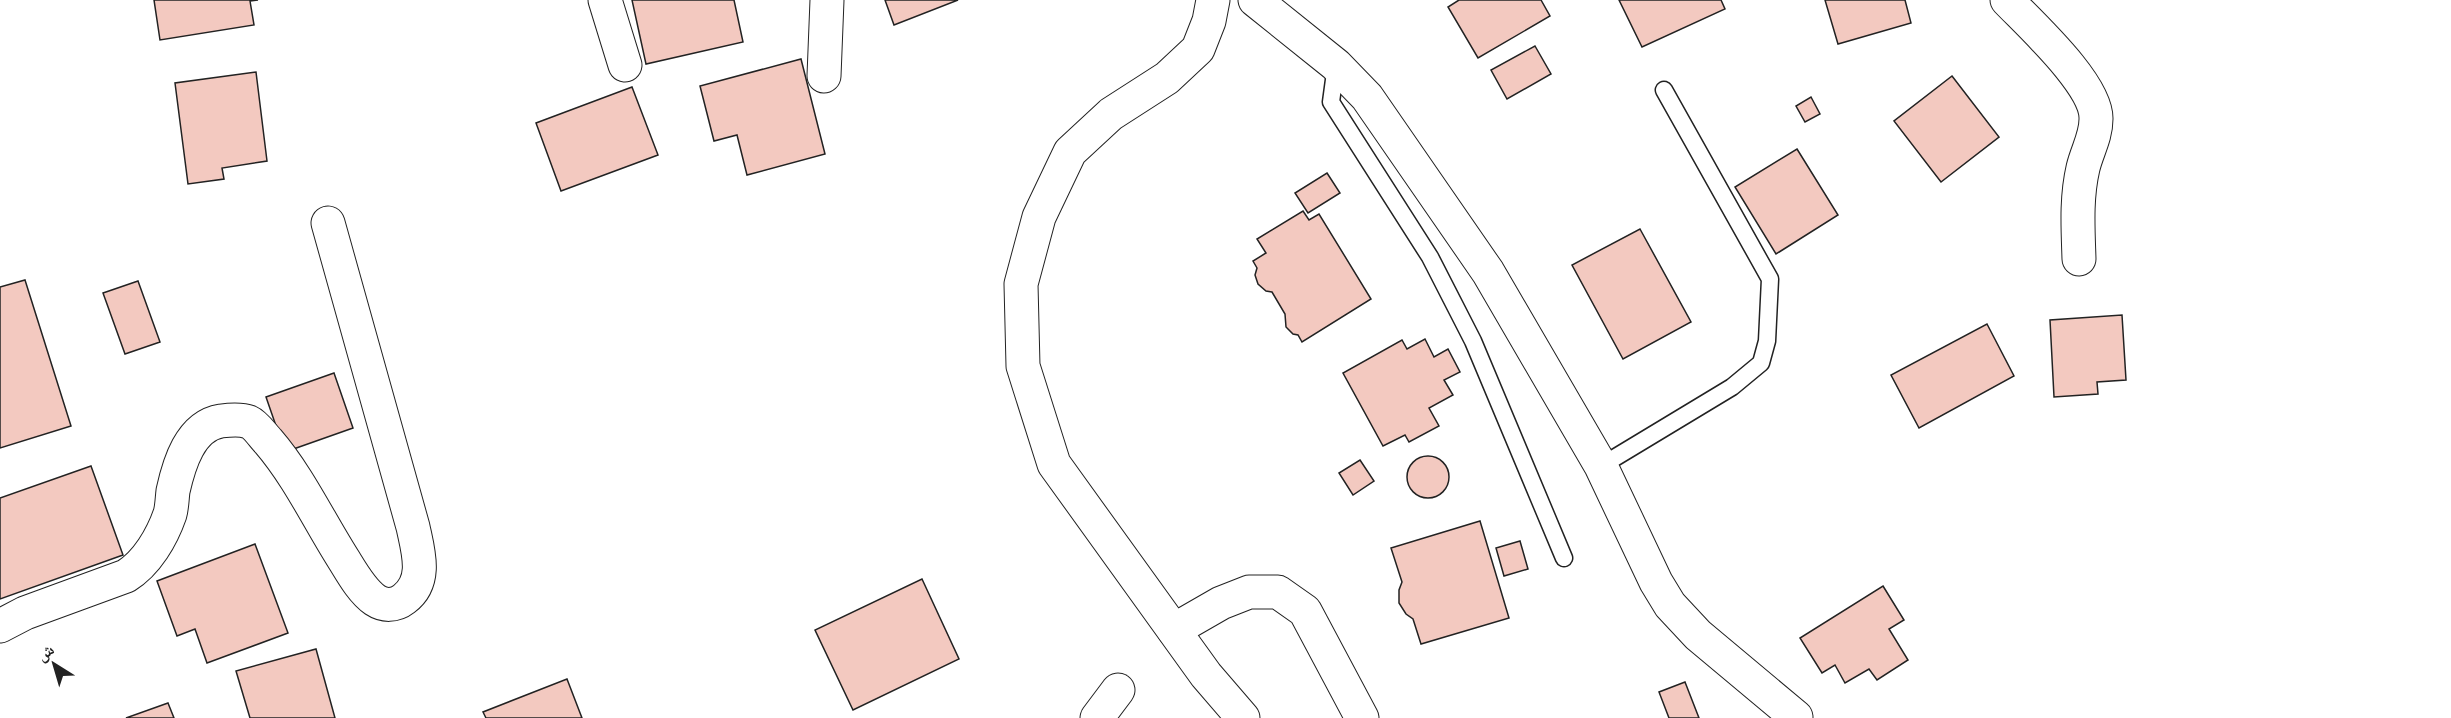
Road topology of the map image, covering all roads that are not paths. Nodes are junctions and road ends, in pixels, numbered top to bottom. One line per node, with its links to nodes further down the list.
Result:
1 (605, 0): 6 (street)
2 (827, 0): 8 (street)
3 (1213, 0): 15 (street)
4 (1255, 0): 7 (street)
5 (2007, 0): 11 (street)
6 (625, 65)
7 (1336, 65): 12 (street); 13 (lane)
8 (824, 76)
9 (1664, 90): 12 (lane)
10 (328, 223): 14 (street)
11 (2079, 259)
12 (1601, 466): 17 (street)
13 (1564, 558)
14 (0, 626)
15 (1174, 630): 19 (street); 20 (street)
16 (1118, 690): 18 (street)
17 (1796, 717)
18 (1097, 718)
19 (1243, 718)
20 (1362, 718)

